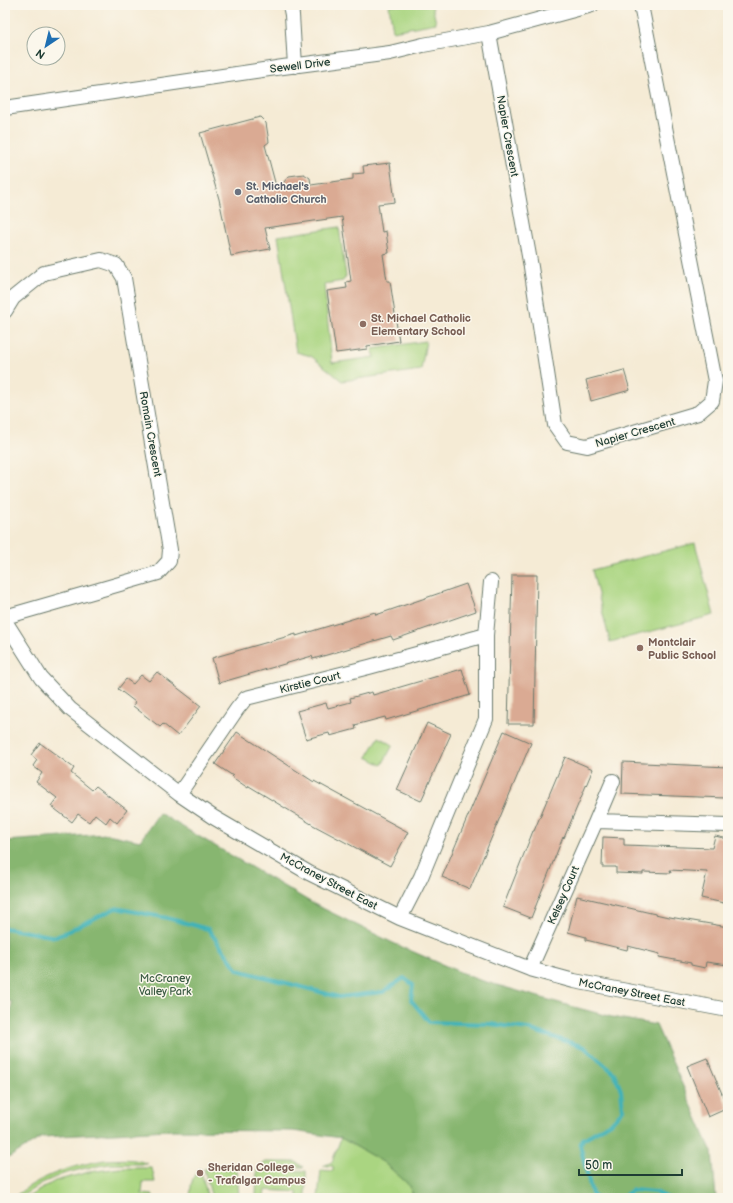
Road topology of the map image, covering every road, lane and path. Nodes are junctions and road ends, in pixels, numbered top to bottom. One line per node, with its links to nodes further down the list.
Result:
1 (290, 5): 5 (street)
2 (592, 5): 4 (street, Sewell Drive)
3 (641, 5): 4 (street, Napier Crescent)
4 (489, 33): 5 (street, Sewell Drive)
5 (295, 66): 6 (street, Sewell Drive)
6 (5, 108)
7 (5, 311): 9 (street, Romain Crescent)
8 (491, 582): 11 (street)
9 (5, 617)
10 (5, 621): 13 (street, McCraney Street East)
11 (486, 635): 13 (street, Kirstie Court); 16 (street)
12 (613, 781): 14 (street, Kelsey Court)
13 (179, 794): 16 (street, McCraney Street East)
14 (596, 821): 15 (street); 17 (street, Kelsey Court)
15 (728, 825)
16 (400, 918): 17 (street, McCraney Street East)
17 (530, 969): 18 (street, McCraney Street East)
18 (728, 1010)

